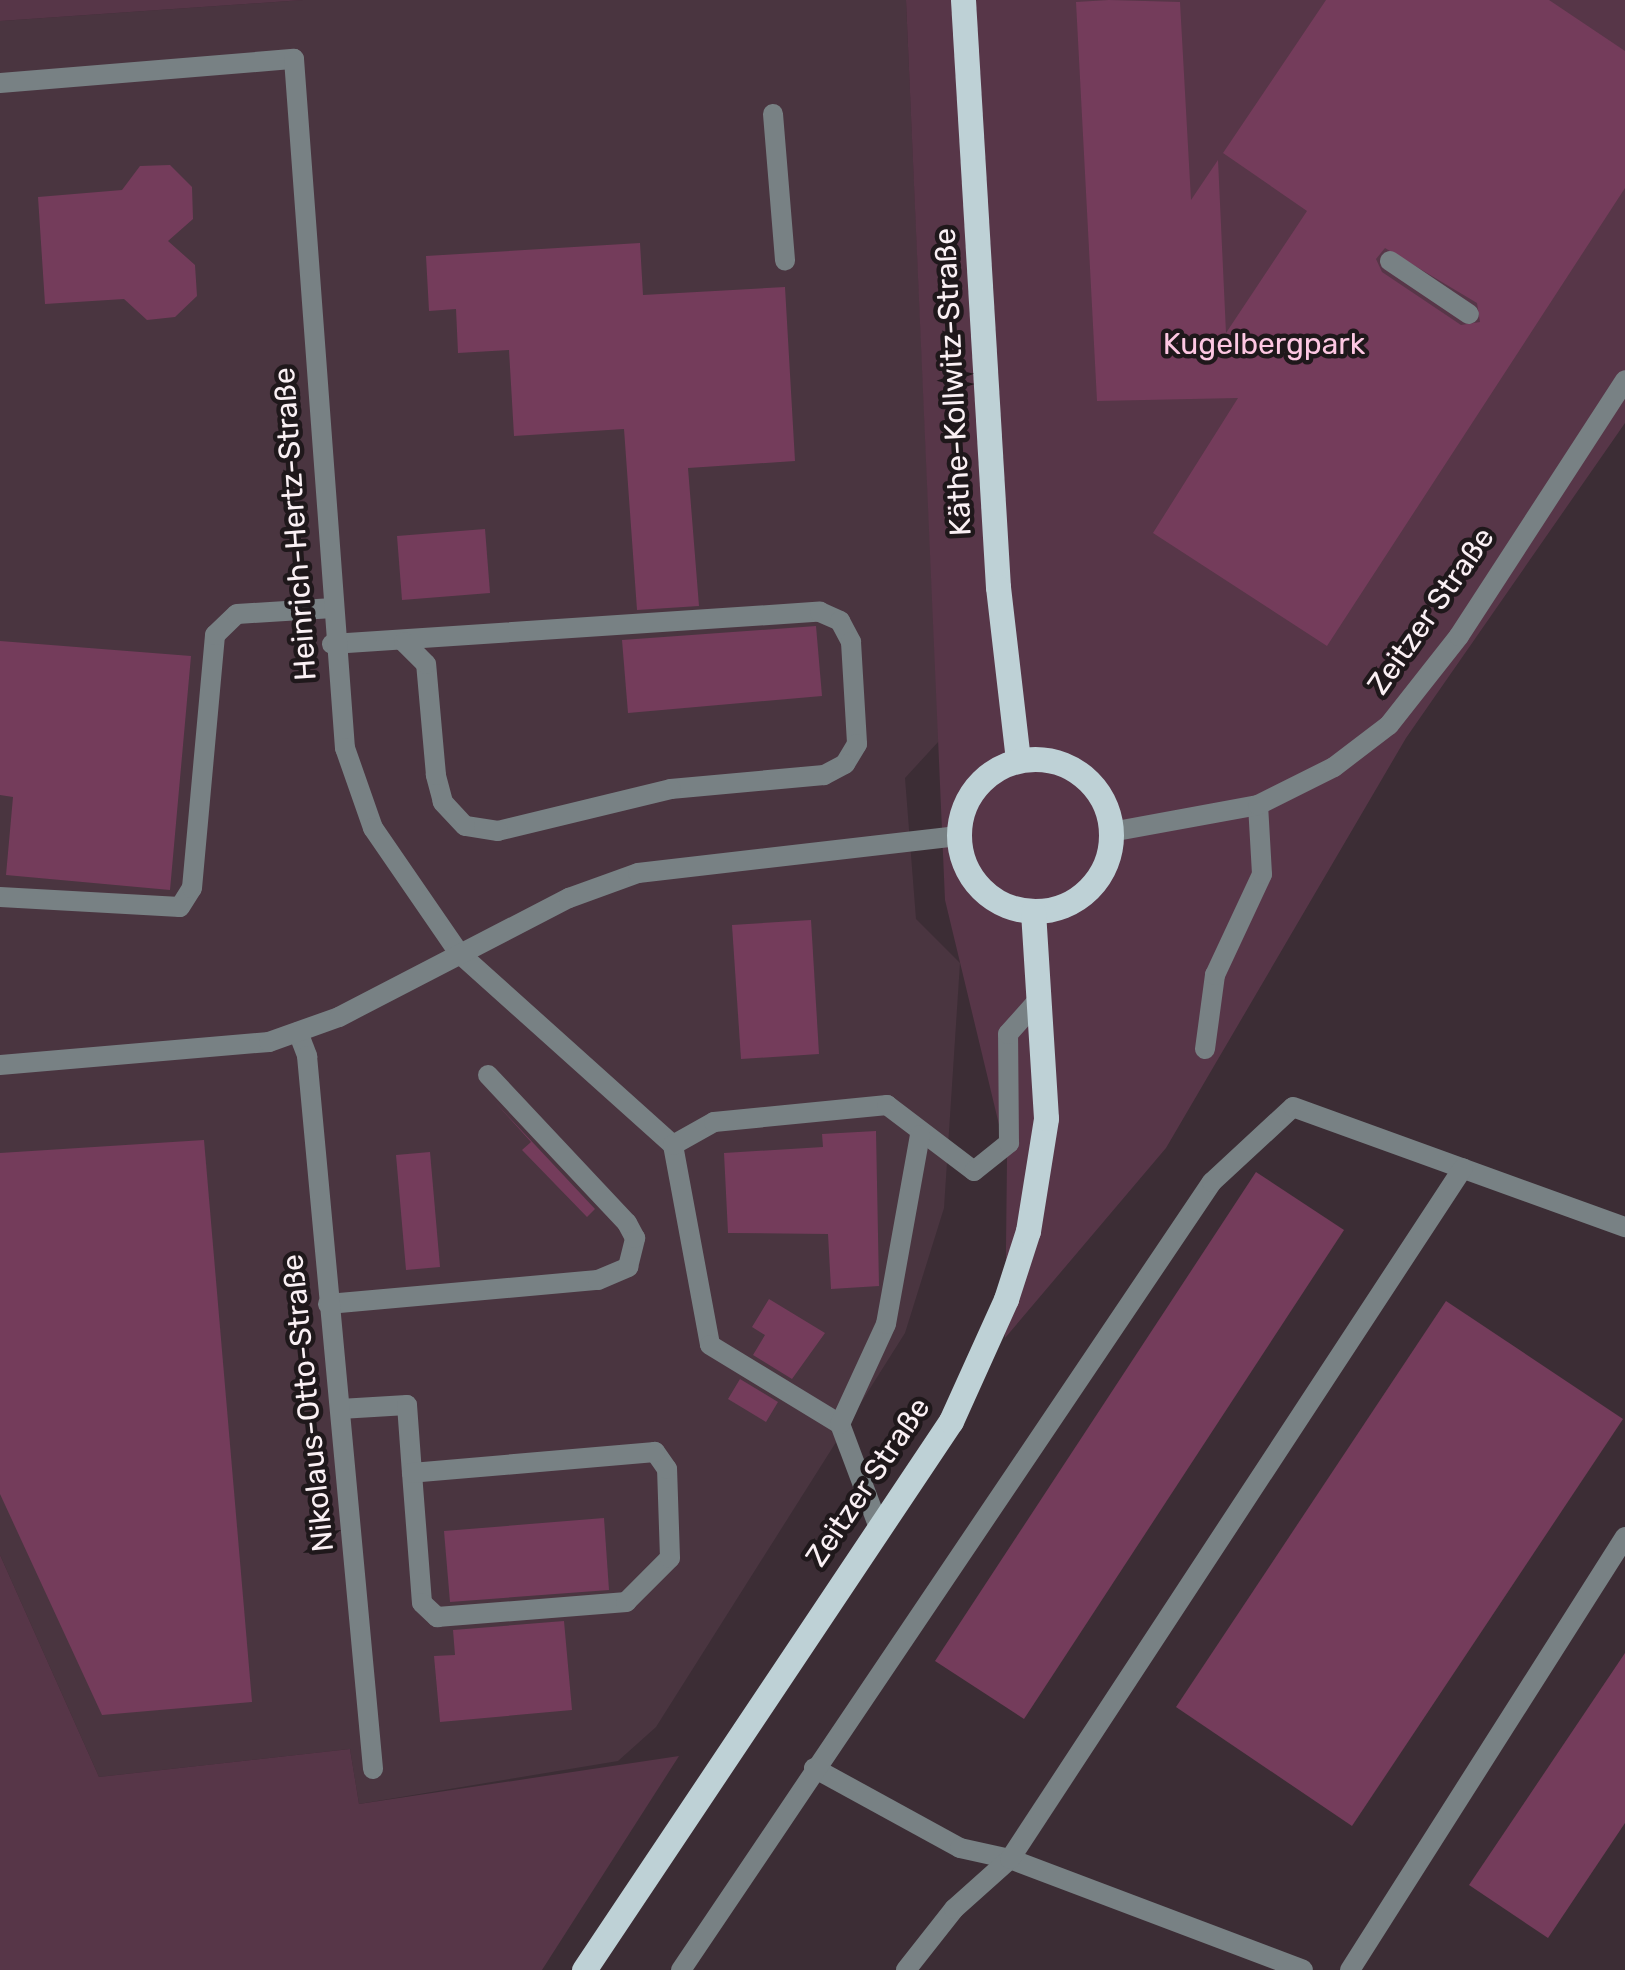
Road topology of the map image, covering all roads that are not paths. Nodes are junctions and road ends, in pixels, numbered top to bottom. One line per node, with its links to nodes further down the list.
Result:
1 (963, 0): 11 (main road, Käthe-Kollwitz-Straße)
2 (0, 83): 8 (street, Heinrich-Hertz-Straße)
3 (773, 114): 4 (street)
4 (784, 261)
5 (1390, 261): 6 (street)
6 (1469, 314)
7 (1625, 380): 12 (street, Zeitzer Straße)
8 (333, 608): 10 (street, Heinrich-Hertz-Straße); 15 (street)
9 (404, 642): 9 (street); 10 (street)
10 (332, 644): 17 (street, Heinrich-Hertz-Straße)
11 (1018, 760): 13 (main road); 14 (main road)
12 (1258, 805): 13 (street, Zeitzer Straße); 20 (street)
13 (1111, 832): 16 (main road)
14 (958, 836): 16 (main road); 17 (street)
15 (0, 897)
16 (1034, 912): 18 (main road, Zeitzer Straße)
17 (459, 952): 19 (street); 24 (street, Heinrich-Hertz-Straße)
18 (1040, 998): 23 (street); 31 (main road, Zeitzer Straße)
19 (298, 1032): 21 (street); 27 (street, Nikolaus-Otto-Straße)
20 (1206, 1048)
21 (0, 1065)
22 (488, 1075): 27 (street)
23 (920, 1135): 24 (street); 29 (street)
24 (674, 1145): 29 (street)
25 (1464, 1168): 26 (street); 33 (street); 35 (street)
26 (1625, 1226)
27 (328, 1304): 28 (street, Nikolaus-Otto-Straße)
28 (340, 1409): 30 (street); 34 (street, Nikolaus-Otto-Straße)
29 (840, 1424): 31 (street)
30 (412, 1472): 30 (street)
31 (878, 1525): 36 (main road, Zeitzer Straße)
32 (1625, 1537): 40 (street)
33 (814, 1768): 35 (street); 37 (street)
34 (373, 1769)
35 (1010, 1859): 38 (street); 39 (street)
36 (584, 1970)
37 (681, 1970)
38 (906, 1970)
39 (1302, 1970)
40 (1350, 1970)

